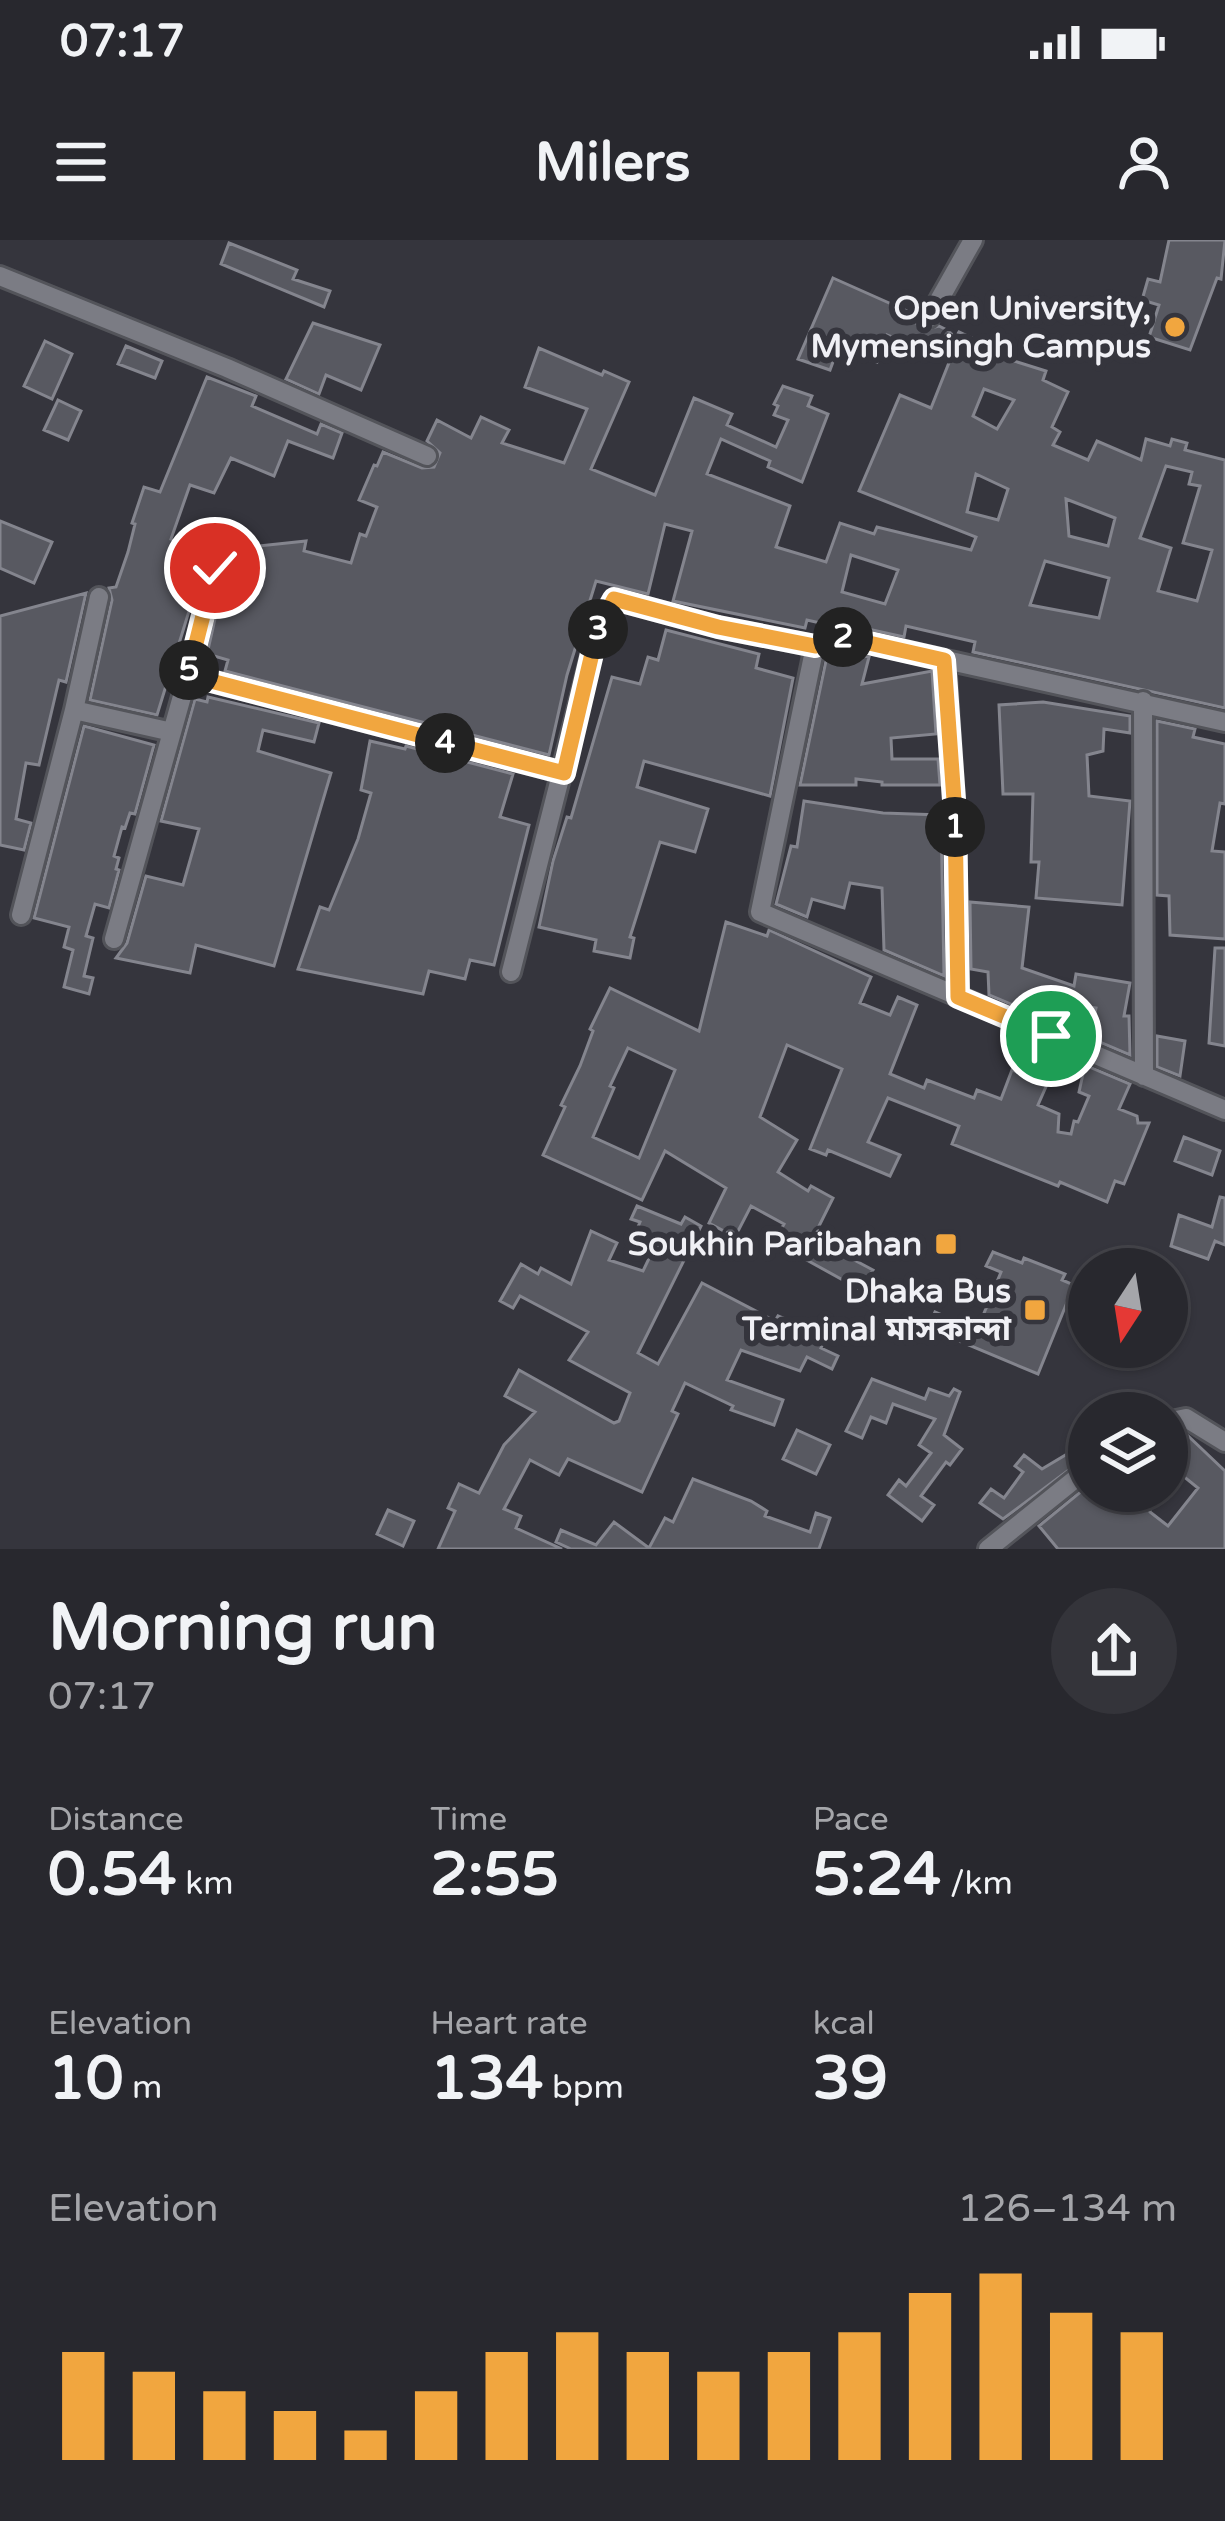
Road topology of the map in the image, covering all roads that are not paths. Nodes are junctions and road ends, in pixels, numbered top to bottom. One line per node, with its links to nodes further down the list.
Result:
1 (974, 240): 3 (street)
2 (0, 276): 4 (street)
3 (929, 318)
4 (427, 456)
5 (215, 568): 9 (street)
6 (99, 597): 11 (street)
7 (815, 646): 8 (street); 14 (street); 18 (street)
8 (944, 660): 10 (street); 18 (street)
9 (188, 675): 13 (street); 14 (street)
10 (1143, 701): 12 (street); 19 (street)
11 (74, 710): 13 (street); 15 (street)
12 (1225, 722)
13 (172, 732): 16 (street)
14 (564, 773): 17 (street)
15 (21, 915)
16 (114, 939)
17 (511, 972)
18 (958, 997): 19 (street)
19 (1144, 1076): 20 (street)
20 (1225, 1110)
21 (1188, 1419): 22 (street)
22 (1225, 1442)
23 (1068, 1485): 24 (street)
24 (988, 1549)

